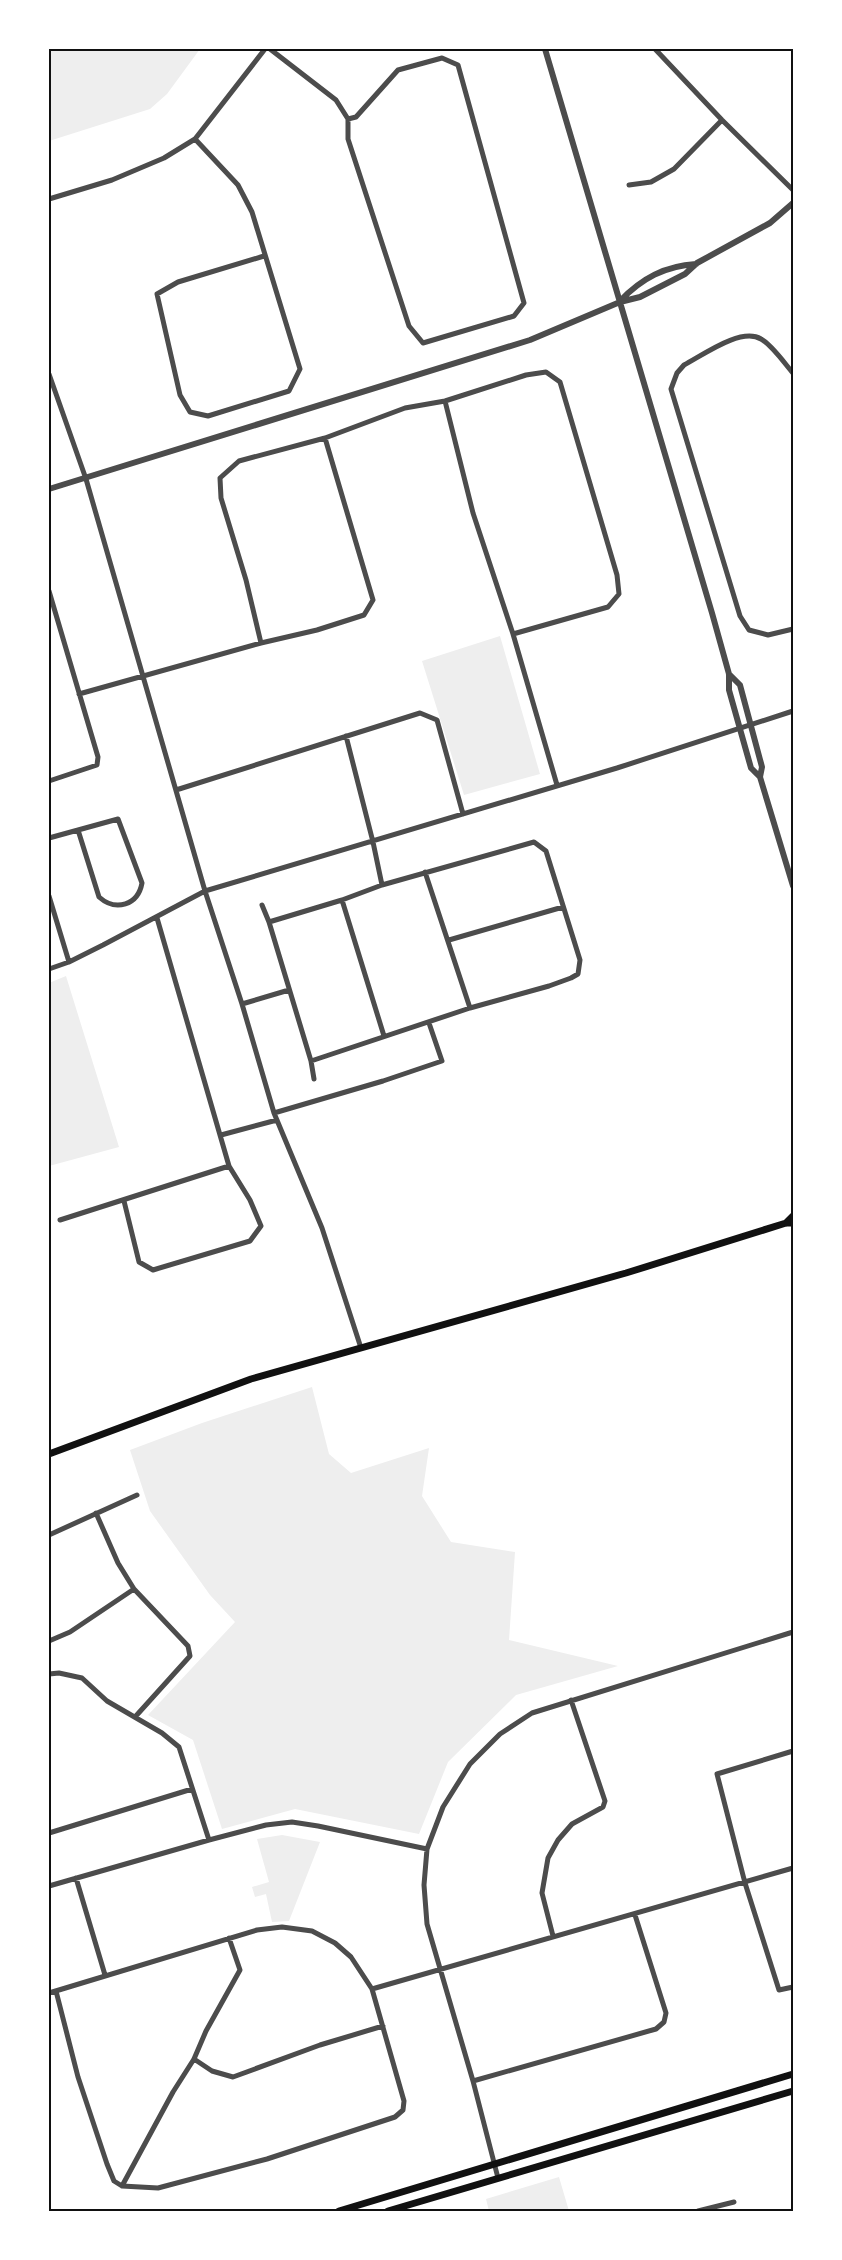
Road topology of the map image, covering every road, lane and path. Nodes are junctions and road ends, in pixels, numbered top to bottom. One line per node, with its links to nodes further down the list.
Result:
1 (265, 49): 7 (street)
2 (270, 49): 5 (street)
3 (545, 49): 14 (street)
4 (655, 49): 6 (street)
5 (348, 119): 5 (street)
6 (722, 120): 8 (street); 9 (street)
7 (195, 138): 10 (street); 12 (street)
8 (629, 185)
9 (793, 190)
10 (49, 199)
11 (793, 203): 13 (street)
12 (264, 256): 12 (street)
13 (697, 264): 14 (street); 14 (street)
14 (620, 302): 19 (street); 25 (street)
15 (49, 374): 19 (street)
16 (793, 374): 22 (street)
17 (445, 401): 18 (street); 23 (street); 23 (street)
18 (325, 438): 24 (street); 24 (street)
19 (86, 479): 20 (street); 26 (street)
20 (49, 489)
21 (49, 591): 27 (street)
22 (793, 628)
23 (513, 634): 34 (street)
24 (261, 643): 26 (street)
25 (729, 674): 29 (street); 30 (street)
26 (144, 676): 27 (street); 35 (street)
27 (79, 694): 33 (street)
28 (793, 712): 29 (street)
29 (751, 726): 30 (street); 32 (street)
30 (740, 729): 32 (street); 34 (street)
31 (346, 736): 35 (street); 36 (street); 39 (street)
32 (760, 777): 42 (street)
33 (49, 781)
34 (557, 785): 36 (street)
35 (176, 790): 43 (street)
36 (463, 814): 39 (street)
37 (78, 830): 37 (street); 38 (street)
38 (49, 838)
39 (373, 842): 41 (street); 43 (street)
40 (426, 872): 41 (street); 47 (street); 50 (street)
41 (382, 885): 45 (street)
42 (793, 886)
43 (205, 892): 48 (street); 54 (street)
44 (49, 896): 51 (street)
45 (342, 900): 49 (street); 57 (street)
46 (262, 905): 49 (street)
47 (564, 907): 50 (street); 55 (street)
48 (157, 918): 51 (street); 62 (street)
49 (269, 922): 53 (street)
50 (449, 940): 55 (street)
51 (69, 962): 52 (street)
52 (49, 969)
53 (289, 990): 54 (street); 58 (street)
54 (242, 1004): 60 (street)
55 (470, 1008): 56 (street)
56 (429, 1023): 57 (street); 60 (street)
57 (384, 1036): 58 (street)
58 (311, 1061): 59 (street)
59 (314, 1079)
60 (274, 1113): 61 (street)
61 (277, 1120): 62 (street); 68 (street)
62 (221, 1135): 63 (street)
63 (229, 1166): 64 (street); 64 (street)
64 (124, 1201): 66 (street)
65 (793, 1216): 67 (main road)
66 (60, 1220)
67 (790, 1223): 68 (main road)
68 (361, 1348): 69 (main road)
69 (49, 1454)
70 (137, 1495): 71 (street)
71 (96, 1513): 72 (street); 73 (street)
72 (49, 1535)
73 (134, 1589): 75 (street); 78 (street)
74 (793, 1632): 77 (street)
75 (49, 1641)
76 (49, 1674): 78 (street)
77 (571, 1700): 83 (street); 89 (street)
78 (135, 1717): 80 (street)
79 (793, 1751): 86 (street)
80 (192, 1789): 81 (street); 82 (street)
81 (49, 1833)
82 (209, 1840): 83 (street); 85 (street)
83 (427, 1849): 91 (street)
84 (793, 1868): 86 (street)
85 (76, 1878): 87 (street); 92 (street)
86 (745, 1883): 88 (street); 93 (street)
87 (49, 1886)
88 (635, 1915): 89 (street); 100 (street)
89 (553, 1936): 91 (street)
90 (229, 1938): 92 (street); 94 (street); 98 (street)
91 (440, 1969): 94 (street); 100 (street)
92 (105, 1975): 95 (street)
93 (793, 1987)
94 (372, 1989): 97 (street)
95 (56, 1991): 96 (street); 104 (street)
96 (49, 1993)
97 (383, 2026): 98 (street); 104 (street)
98 (194, 2059): 104 (street)
99 (793, 2074): 102 (main road)
100 (473, 2081): 102 (street)
101 (793, 2091): 103 (main road)
102 (494, 2163): 103 (street); 106 (main road)
103 (498, 2178): 107 (main road)
104 (122, 2186)
105 (734, 2202): 108 (street)
106 (339, 2211)
107 (388, 2211)
108 (698, 2211)

